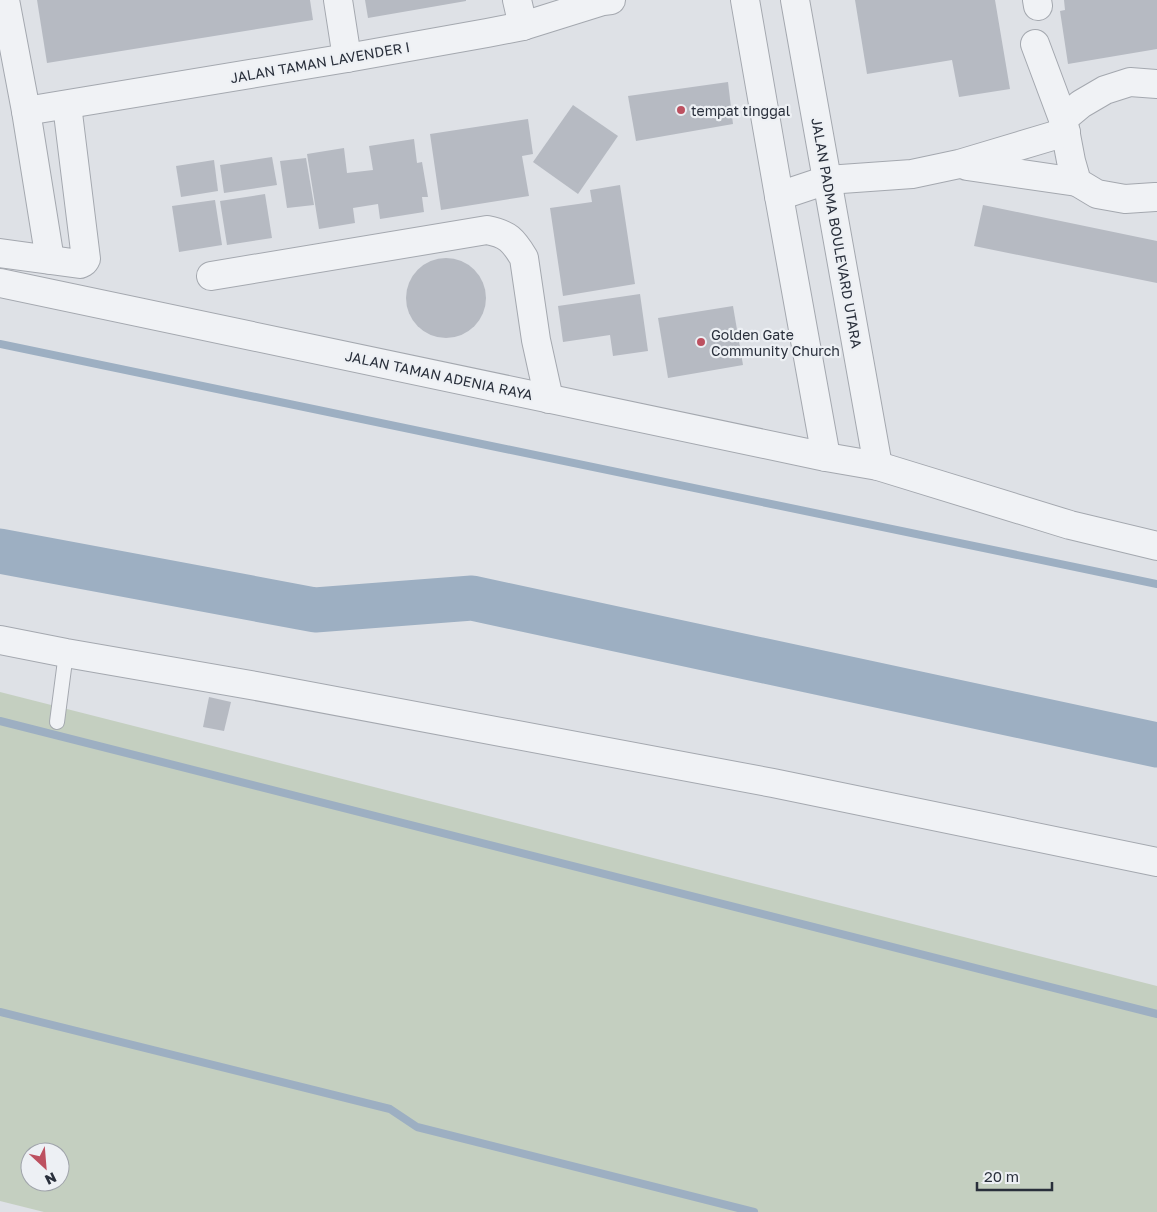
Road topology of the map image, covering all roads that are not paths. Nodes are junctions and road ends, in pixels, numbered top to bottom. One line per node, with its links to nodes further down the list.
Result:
1 (5, 0): 12 (street)
2 (338, 0): 9 (street)
3 (517, 0): 7 (street)
4 (611, 0): 7 (street, JALAN TAMAN LAVENDER I)
5 (745, 0): 17 (street)
6 (795, 0): 15 (street, JALAN PADMA BOULEVARD UTARA)
7 (522, 26): 9 (street, JALAN TAMAN LAVENDER I)
8 (1035, 44): 13 (street)
9 (348, 58): 11 (street, JALAN TAMAN LAVENDER I)
10 (1157, 84): 13 (street)
11 (67, 105): 12 (street, JALAN TAMAN LAVENDER I); 20 (street)
12 (26, 111): 20 (street)
13 (1065, 126): 14 (street); 16 (street)
14 (959, 164): 15 (street); 16 (street)
15 (827, 180): 17 (street); 25 (street, JALAN PADMA BOULEVARD UTARA)
16 (1077, 182): 18 (street)
17 (779, 196): 24 (street)
18 (1156, 196)
19 (0, 254): 20 (street)
20 (50, 260)
21 (211, 276): 23 (street)
22 (0, 283): 23 (street, JALAN TAMAN ADENIA RAYA)
23 (549, 399): 24 (street, JALAN TAMAN ADENIA RAYA)
24 (826, 457): 25 (street, JALAN TAMAN ADENIA RAYA)
25 (878, 466): 26 (street, JALAN TAMAN ADENIA RAYA)
26 (1157, 546)
27 (0, 640): 28 (street)
28 (66, 653): 29 (lane); 30 (street)
29 (57, 722)
30 (1157, 862)

